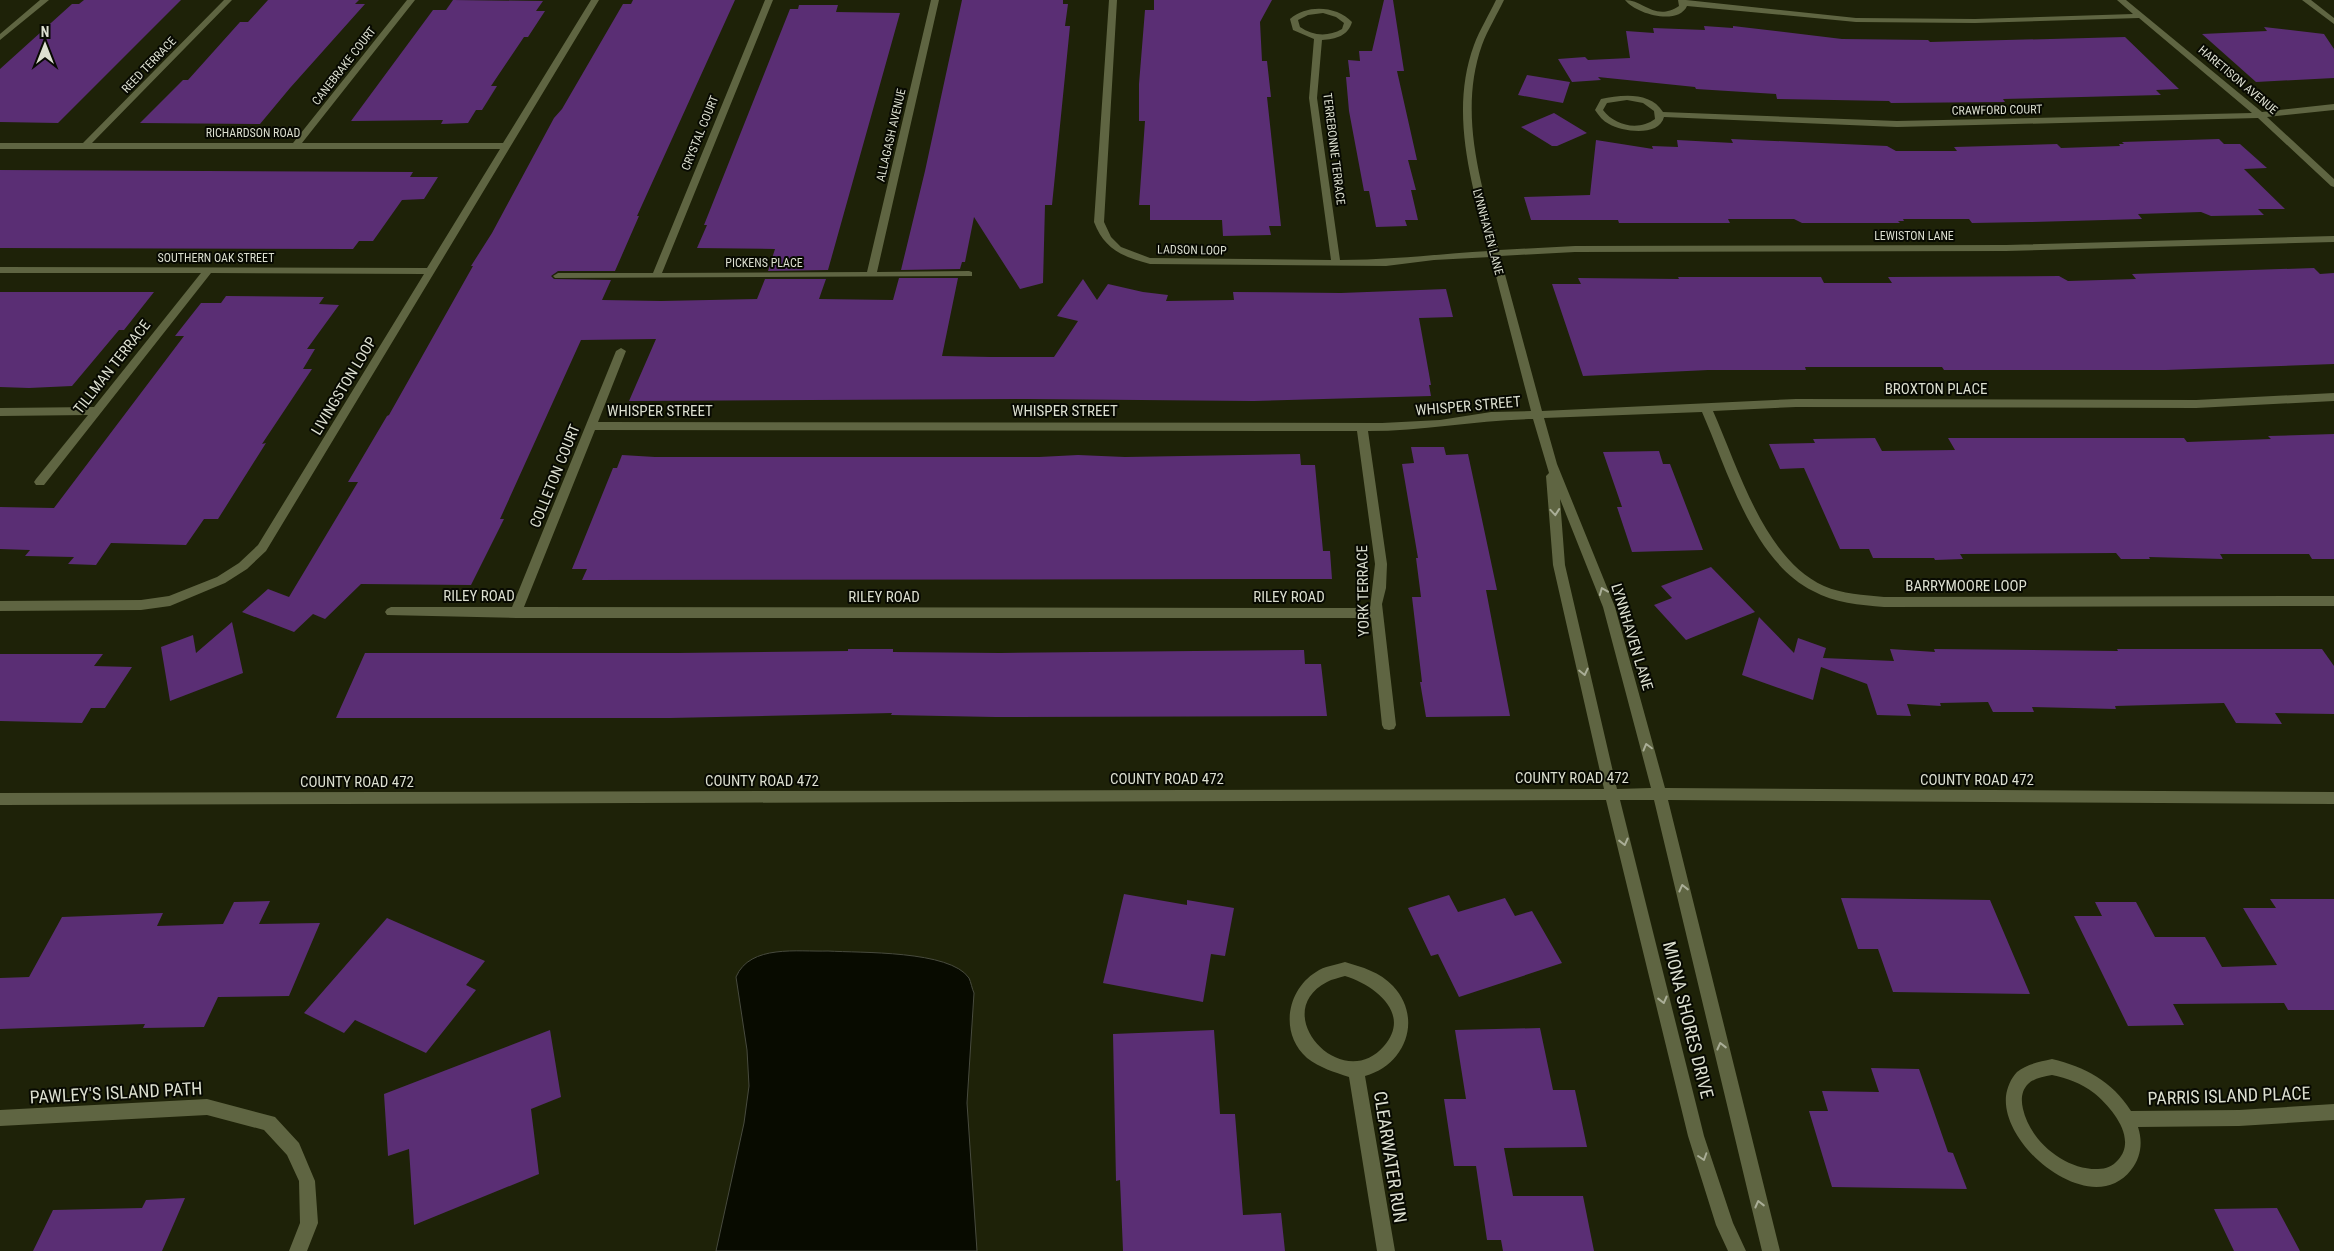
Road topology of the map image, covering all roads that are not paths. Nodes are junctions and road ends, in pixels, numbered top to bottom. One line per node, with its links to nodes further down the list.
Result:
1 (45, 0): 16 (street)
2 (228, 0): 21 (street, REED TERRACE)
3 (411, 0): 22 (street, CANEBRAKE COURT)
4 (594, 0): 23 (street, LIVINGSTON LOOP)
5 (769, 0): 34 (street, CRYSTAL COURT)
6 (935, 0): 32 (street, ALLAGASH AVENUE)
7 (1113, 0): 27 (street, LADSON LOOP)
8 (1500, 0): 26 (street, LYNNHAVEN LANE)
9 (1630, 0): 12 (street)
10 (2122, 0): 13 (street, HARETISON AVENUE)
11 (2306, 0): 14 (street)
12 (1683, 1): 13 (street)
13 (2140, 16): 19 (street, HARETISON AVENUE)
14 (2334, 22)
15 (1318, 37): 15 (street); 27 (street, TERREBONNE TERRACE)
16 (0, 38)
17 (2334, 107): 19 (street, CRAWFORD COURT)
18 (1660, 114): 18 (street); 19 (street, CRAWFORD COURT)
19 (2259, 114): 24 (street, HARETISON AVENUE)
20 (0, 146): 21 (street, RICHARDSON ROAD)
21 (85, 146): 22 (street, RICHARDSON ROAD)
22 (295, 146): 23 (street, RICHARDSON ROAD)
23 (507, 146): 30 (street, LIVINGSTON LOOP)
24 (2334, 184)
25 (2334, 239): 26 (street, LEWISTON LANE)
26 (1494, 253): 27 (street, LADSON LOOP); 40 (street, LYNNHAVEN LANE)
27 (1336, 263)
28 (0, 270): 29 (street, SOUTHERN OAK STREET)
29 (208, 271): 30 (street, SOUTHERN OAK STREET); 38 (street, TILLMAN TERRACE)
30 (431, 271): 46 (street, LIVINGSTON LOOP)
31 (969, 274): 32 (street, PICKENS PLACE)
32 (871, 275): 34 (street, PICKENS PLACE)
33 (558, 276): 34 (street, PICKENS PLACE)
34 (656, 276)
35 (621, 351): 41 (street, COLLETON COURT)
36 (2334, 397): 37 (street, BROXTON PLACE)
37 (1705, 406): 40 (street, BROXTON PLACE); 45 (street, BARRYMOORE LOOP)
38 (97, 411): 39 (street); 44 (street, TILLMAN TERRACE)
39 (0, 412)
40 (1538, 416): 42 (street, WHISPER STREET); 43 (street, LYNNHAVEN LANE)
41 (591, 426): 42 (street, WHISPER STREET); 48 (street, COLLETON COURT)
42 (1362, 427): 49 (street, YORK TERRACE)
43 (1551, 464): 51 (street, LYNNHAVEN LANE, one-way to 51); 52 (street, LYNNHAVEN LANE, one-way to 43)
44 (40, 482)
45 (2334, 601)
46 (0, 606)
47 (391, 612): 48 (street, RILEY ROAD)
48 (516, 613): 49 (street, RILEY ROAD)
49 (1377, 613): 50 (street, YORK TERRACE)
50 (1389, 725)
51 (1612, 794): 52 (street, COUNTY ROAD 472); 54 (street, COUNTY ROAD 472); 61 (street, MIONA SHORES DRIVE, one-way to 61)
52 (1660, 794): 53 (street, COUNTY ROAD 472); 62 (street, MIONA SHORES DRIVE, one-way to 52)
53 (2334, 798)
54 (0, 799)
55 (1356, 1070): 55 (street); 60 (street, CLEARWATER RUN)
56 (2334, 1112): 58 (street, PARRIS ISLAND PLACE)
57 (0, 1118): 59 (street, PAWLEY'S ISLAND PATH)
58 (2126, 1120): 58 (street)
59 (298, 1251)
60 (1386, 1251)
61 (1737, 1251)
62 (1771, 1251)

